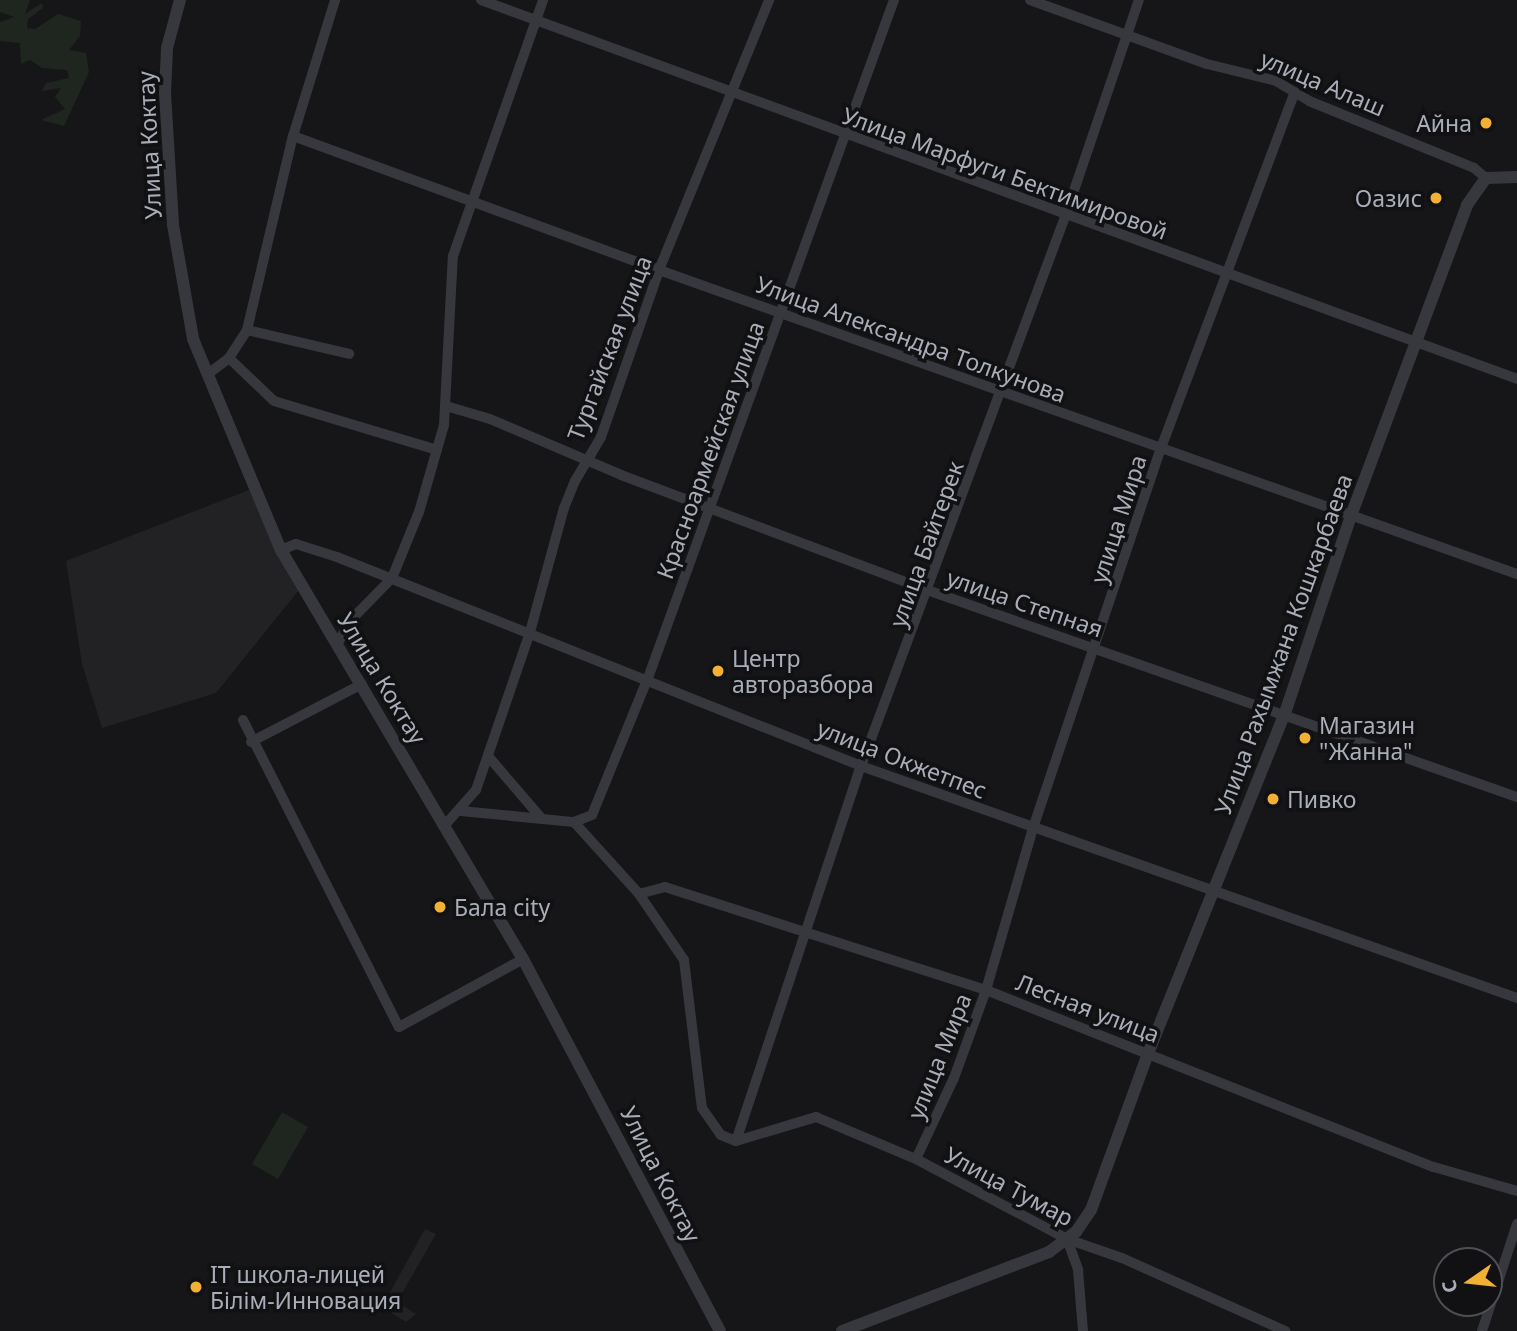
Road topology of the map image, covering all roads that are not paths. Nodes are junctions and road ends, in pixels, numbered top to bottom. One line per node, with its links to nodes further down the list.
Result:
1 (180, 0): 28 (street, Улица Коктау)
2 (335, 0): 16 (street)
3 (481, 0): 9 (street, Улица Марфуги Бектимировой)
4 (544, 0): 9 (street)
5 (769, 0): 12 (street, Тургайская улица)
6 (894, 0): 15 (street, Красноармейская улица)
7 (1030, 0): 10 (street, улица Алаш)
8 (1139, 0): 10 (street, улица Байтерек)
9 (536, 21): 12 (street, Улица Марфуги Бектимировой); 19 (street)
10 (1128, 35): 11 (street, улица Алаш); 20 (street, улица Байтерек)
11 (1295, 92): 13 (street, улица Алаш); 14 (street, улица Мира)
12 (734, 93): 15 (street, Улица Марфуги Бектимировой); 21 (street, Тургайская улица)
13 (1309, 102): 14 (street); 18 (street, улица Алаш)
14 (1289, 107): 22 (street, улица Мира)
15 (846, 134): 20 (street, Улица Марфуги Бектимировой); 23 (street, Красноармейская улица)
16 (293, 136): 19 (street, Улица Александра Толкунова); 24 (street)
17 (1517, 177): 18 (street)
18 (1486, 178): 25 (street, Улица Рахымжана Кошкарбаева)
19 (471, 198): 21 (street, Улица Александра Толкунова); 31 (street)
20 (1065, 217): 22 (street, Улица Марфуги Бектимировой); 30 (street, улица Байтерек)
21 (659, 270): 23 (street, Улица Александра Толкунова); 34 (street, Тургайская улица)
22 (1226, 275): 25 (street, Улица Марфуги Бектимировой); 32 (street, улица Мира)
23 (781, 313): 30 (street, Улица Александра Толкунова); 35 (street, Красноармейская улица)
24 (247, 330): 26 (street); 27 (street)
25 (1416, 341): 29 (street, Улица Марфуги Бектимировой); 36 (street, Улица Рахымжана Кошкарбаева)
26 (349, 354)
27 (229, 358): 28 (street); 33 (street)
28 (208, 374): 37 (street, Улица Коктау)
29 (1517, 379)
30 (1002, 392): 32 (street, Улица Александра Толкунова); 40 (street, улица Байтерек)
31 (446, 406): 33 (street); 34 (street, улица Степная)
32 (1161, 448): 36 (street, Улица Александра Толкунова); 43 (street, улица Мира)
33 (438, 450): 39 (street)
34 (588, 458): 35 (street, улица Степная); 41 (street, Тургайская улица)
35 (708, 505): 40 (street, улица Степная); 44 (street, Красноармейская улица)
36 (1352, 513): 38 (street, Улица Александра Толкунова); 46 (street, Улица Рахымжана Кошкарбаева)
37 (281, 550): 39 (street, улица Окжетпес); 42 (street, Улица Коктау)
38 (1517, 574)
39 (392, 578): 41 (street, улица Окжетпес); 42 (street)
40 (930, 591): 43 (street, улица Степная); 50 (street, улица Байтерек)
41 (530, 632): 44 (street, улица Окжетпес); 49 (street, Тургайская улица)
42 (338, 643): 45 (street, Улица Коктау)
43 (1096, 646): 46 (street, улица Степная); 56 (street, улица Мира)
44 (648, 678): 50 (street, улица Окжетпес); 54 (street, Красноармейская улица)
45 (362, 684): 48 (street); 55 (street, Улица Коктау)
46 (1284, 716): 51 (street, улица Степная); 57 (street, Улица Рахымжана Кошкарбаева)
47 (243, 720): 48 (street)
48 (251, 742): 60 (street)
49 (488, 756): 52 (street, Тургайская улица); 53 (street)
50 (861, 766): 56 (street, улица Окжетпес); 59 (street, улица Байтерек)
51 (1517, 797)
52 (461, 811): 53 (street); 55 (street, Тургайская улица)
53 (542, 819): 54 (street)
54 (574, 822): 58 (street)
55 (445, 825): 60 (street, Улица Коктау)
56 (1033, 828): 57 (street, улица Окжетпес); 61 (street, улица Мира)
57 (1213, 892): 62 (street, улица Окжетпес); 63 (street, Улица Рахымжана Кошкарбаева)
58 (639, 894): 59 (street, Лесная улица); 64 (street)
59 (803, 933): 61 (street, Лесная улица); 64 (street, улица Байтерек)
60 (523, 959): 69 (street, Улица Коктау)
61 (986, 990): 63 (street, Лесная улица); 65 (street, улица Мира)
62 (1517, 998)
63 (1149, 1051): 66 (street, Лесная улица); 68 (street, Улица Рахымжана Кошкарбаева)
64 (736, 1141): 65 (street, Улица Тумар)
65 (916, 1159): 68 (street, Улица Тумар)
66 (1517, 1191)
67 (1517, 1224): 73 (street)
68 (1067, 1239): 70 (street); 71 (street); 72 (street, Улица Тумар)
69 (720, 1331)
70 (842, 1331)
71 (1083, 1331)
72 (1285, 1331)
73 (1482, 1331)

